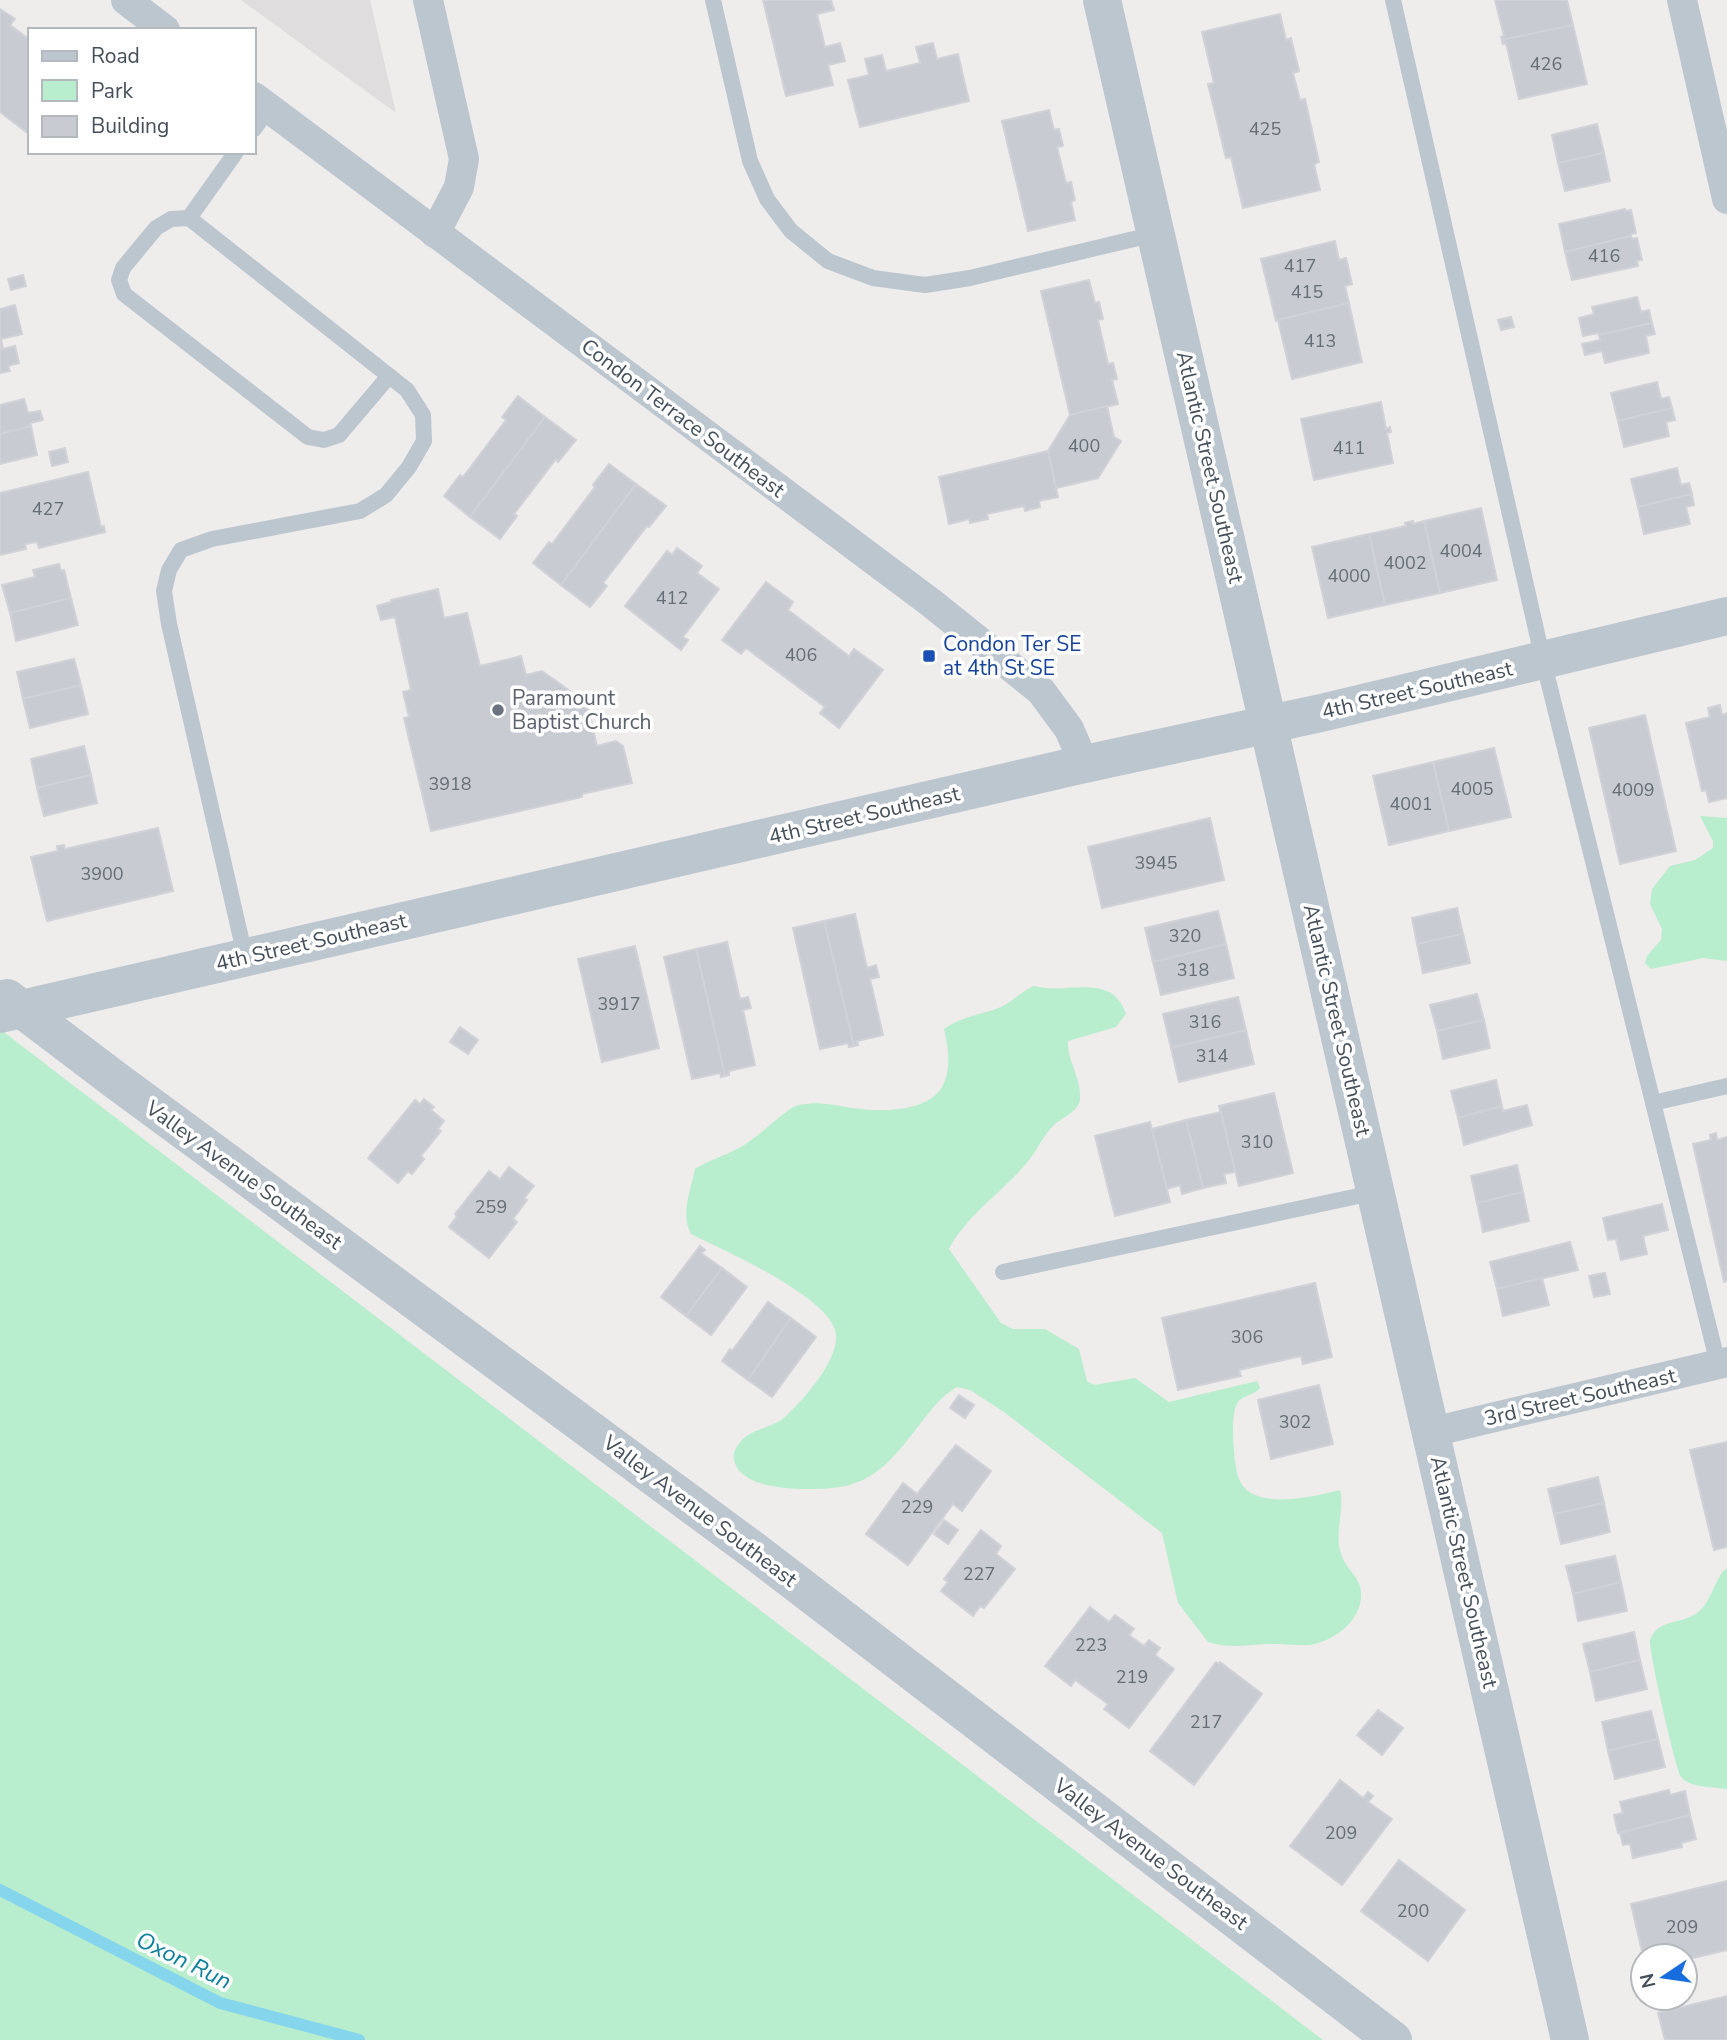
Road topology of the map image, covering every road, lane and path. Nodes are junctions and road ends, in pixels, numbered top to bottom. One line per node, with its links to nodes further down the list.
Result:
1 (125, 0): 7 (street)
2 (428, 0): 12 (street)
3 (713, 0): 13 (lane)
4 (1102, 0): 13 (street, Atlantic Street Southeast)
5 (1393, 0): 16 (lane)
6 (1682, 0): 10 (street)
7 (162, 28)
8 (259, 111): 12 (street, Condon Terrace Southeast)
9 (235, 154): 11 (lane)
10 (1727, 199)
11 (189, 218): 14 (lane); 14 (lane)
12 (435, 233): 18 (street, Condon Terrace Southeast)
13 (1156, 234): 17 (street, Atlantic Street Southeast)
14 (389, 376): 19 (lane)
15 (1727, 616): 16 (street, 4th Street Southeast)
16 (1543, 660): 17 (street, 4th Street Southeast); 22 (lane)
17 (1269, 724): 18 (street, 4th Street Southeast); 23 (street, Atlantic Street Southeast)
18 (1080, 765): 19 (street, 4th Street Southeast)
19 (245, 956): 20 (street, 4th Street Southeast)
20 (7, 1005): 27 (street, Valley Avenue Southeast)
21 (1727, 1086): 22 (lane)
22 (1654, 1103): 25 (lane)
23 (1377, 1192): 24 (lane); 26 (street, Atlantic Street Southeast)
24 (1003, 1272)
25 (1723, 1363): 26 (street, 3rd Street Southeast)
26 (1432, 1432): 28 (street, Atlantic Street Southeast)
27 (1393, 2040)
28 (1570, 2040)

